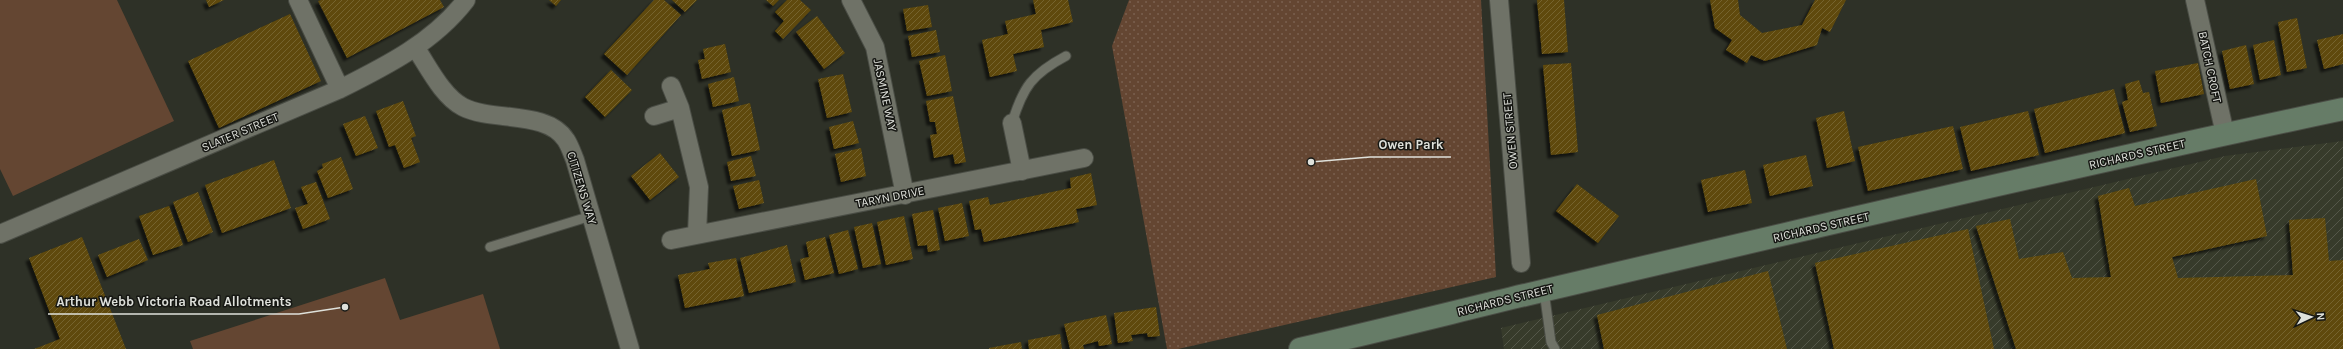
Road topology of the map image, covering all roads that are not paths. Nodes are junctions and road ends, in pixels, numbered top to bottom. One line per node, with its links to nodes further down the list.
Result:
1 (298, 0): 9 (street)
2 (851, 0): 17 (street, JASMINE WAY)
3 (1499, 0): 23 (street, OWEN STREET)
4 (2195, 0): 14 (street, BATCH CROFT)
5 (464, 1): 6 (street, SLATER STREET)
6 (415, 47): 9 (street, SLATER STREET); 18 (street, CITIZENS WAY)
7 (1066, 56): 13 (lane)
8 (671, 86): 10 (street)
9 (340, 89): 19 (street, SLATER STREET)
10 (680, 108): 12 (street); 20 (street)
11 (2343, 109): 14 (street, RICHARDS STREET)
12 (654, 116)
13 (1012, 123): 16 (street)
14 (2225, 134): 24 (street, RICHARDS STREET)
15 (1084, 158): 16 (street, TARYN DRIVE)
16 (1022, 171): 17 (street, TARYN DRIVE)
17 (906, 195): 20 (street, TARYN DRIVE)
18 (591, 216): 22 (lane); 25 (street, CITIZENS WAY)
19 (0, 234)
20 (697, 234): 21 (street, TARYN DRIVE)
21 (671, 240)
22 (490, 247)
23 (1521, 263)
24 (1544, 290): 26 (street, RICHARDS STREET); 27 (lane)
25 (630, 349)
26 (1300, 349)
27 (1555, 349)

